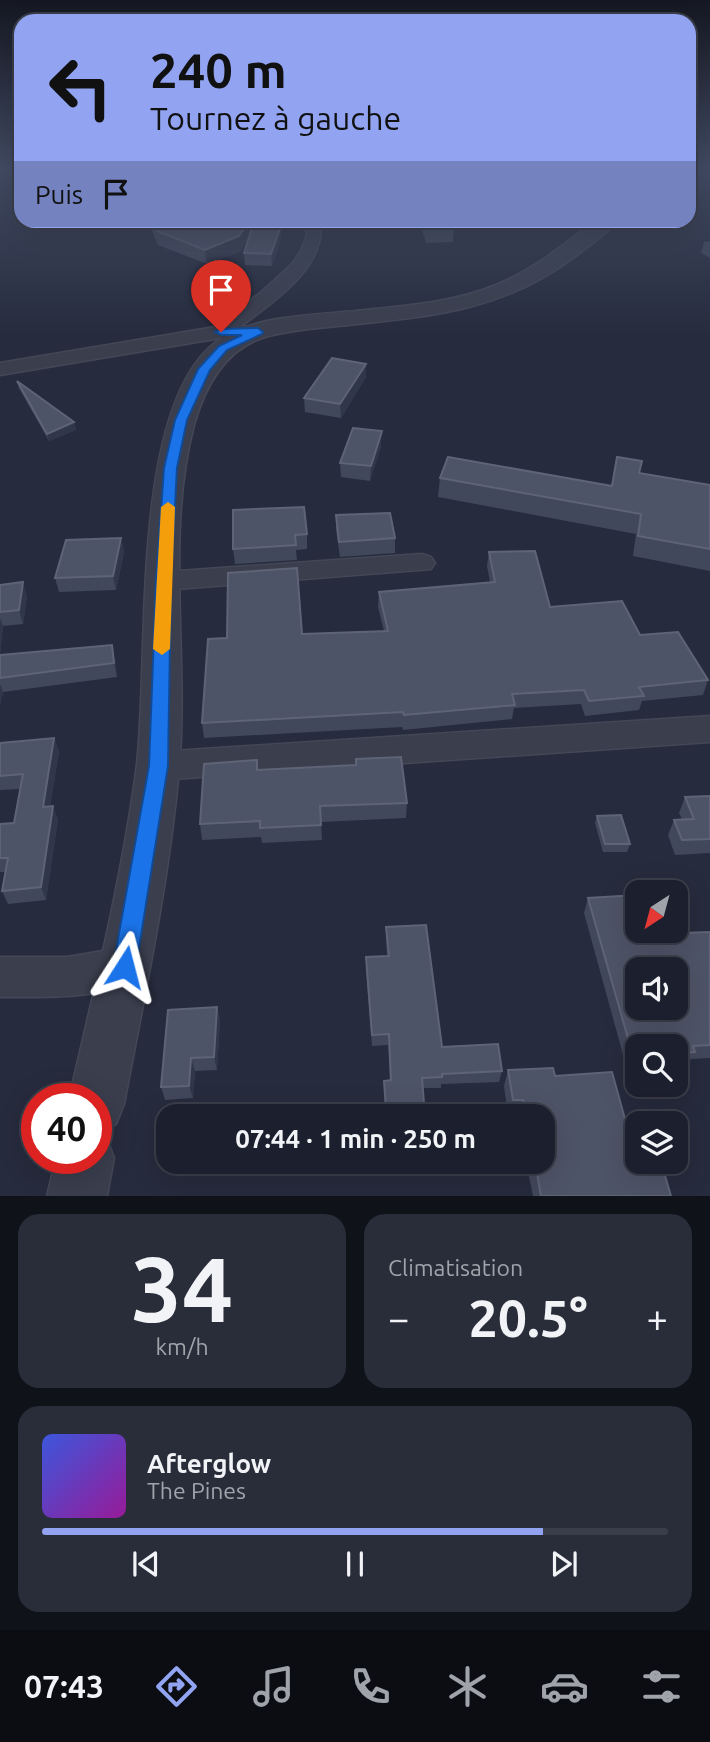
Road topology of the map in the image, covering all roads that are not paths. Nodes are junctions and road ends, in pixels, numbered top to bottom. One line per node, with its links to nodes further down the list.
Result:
1 (315, 228): 3 (street)
2 (598, 228): 4 (street)
3 (221, 332): 4 (street); 5 (street)
4 (258, 332): 7 (street)
5 (0, 369)
6 (422, 563): 7 (street)
7 (163, 581): 9 (street)
8 (710, 729): 9 (street)
9 (158, 766): 10 (street)
10 (125, 967): 11 (street); 12 (street)
11 (0, 977)
12 (100, 1083)
13 (82, 1174): 14 (street)
14 (77, 1196)

